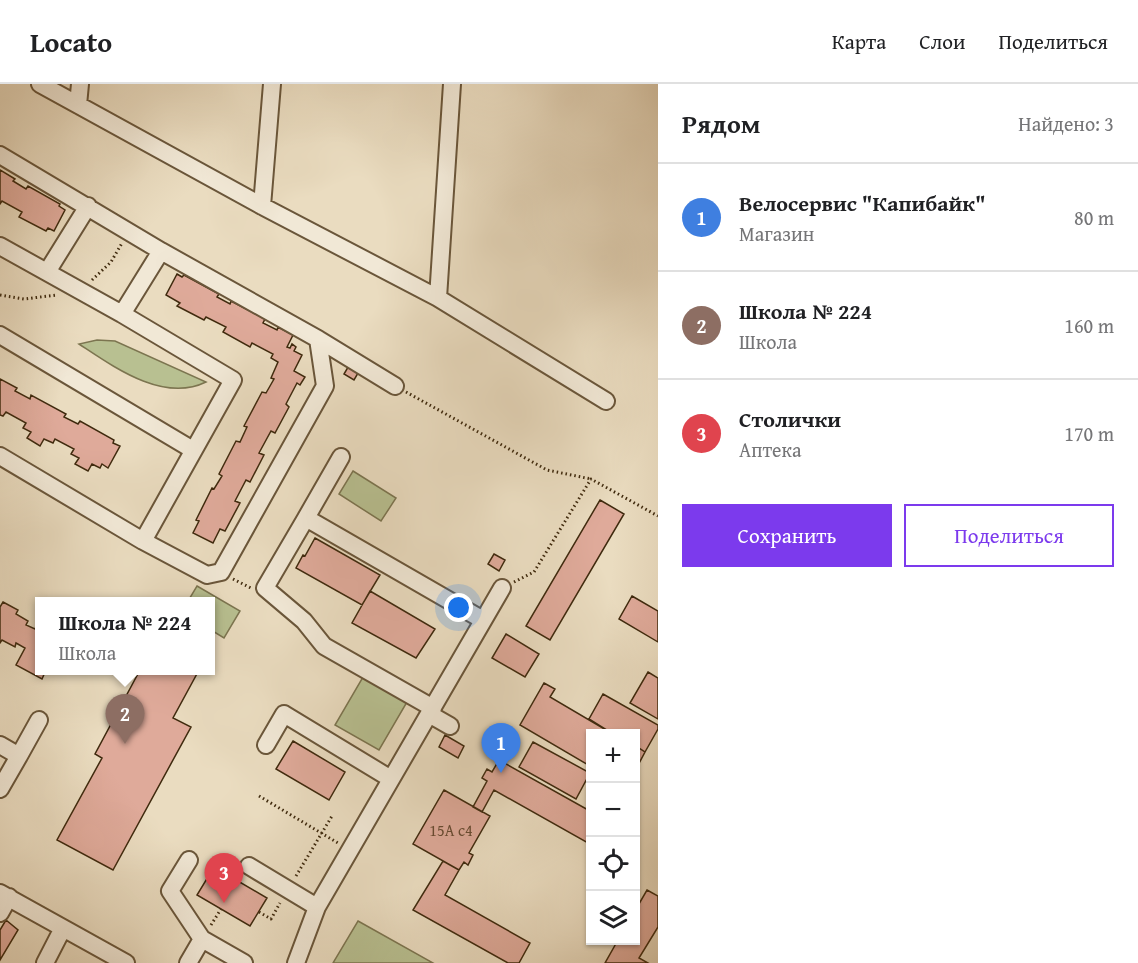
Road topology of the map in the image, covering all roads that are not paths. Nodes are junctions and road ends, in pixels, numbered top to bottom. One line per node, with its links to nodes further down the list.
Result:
1 (40, 84): 5 (street)
2 (80, 84): 5 (street)
3 (272, 84): 8 (street)
4 (452, 84): 12 (street)
5 (78, 105): 8 (street)
6 (0, 155): 7 (street)
7 (88, 206): 10 (street); 11 (street)
8 (262, 206): 12 (street)
9 (0, 246): 11 (street)
10 (161, 251): 13 (street); 15 (street)
11 (46, 272): 13 (street)
12 (438, 298): 17 (street)
13 (122, 314): 18 (street)
14 (0, 335): 18 (street)
15 (318, 339): 16 (street); 22 (street)
16 (395, 386)
17 (606, 401)
18 (193, 450): 22 (street)
19 (0, 456): 22 (street)
20 (341, 457): 21 (street)
21 (306, 518): 24 (street); 25 (street)
22 (143, 541)
23 (502, 588): 24 (street)
24 (483, 620): 25 (street)
25 (431, 711): 27 (street); 31 (street)
26 (39, 720): 30 (street)
27 (450, 726)
28 (0, 745): 30 (street)
29 (266, 745): 31 (street)
30 (19, 756): 32 (street)
31 (391, 779): 36 (street)
32 (0, 789)
33 (189, 860): 39 (street)
34 (249, 866): 36 (street)
35 (4, 895): 37 (street); 38 (street)
36 (317, 907): 44 (street)
37 (0, 913)
38 (63, 928): 40 (street); 41 (street)
39 (202, 939): 42 (street); 43 (street)
40 (45, 963)
41 (126, 963)
42 (188, 963)
43 (244, 963)
44 (296, 963)

